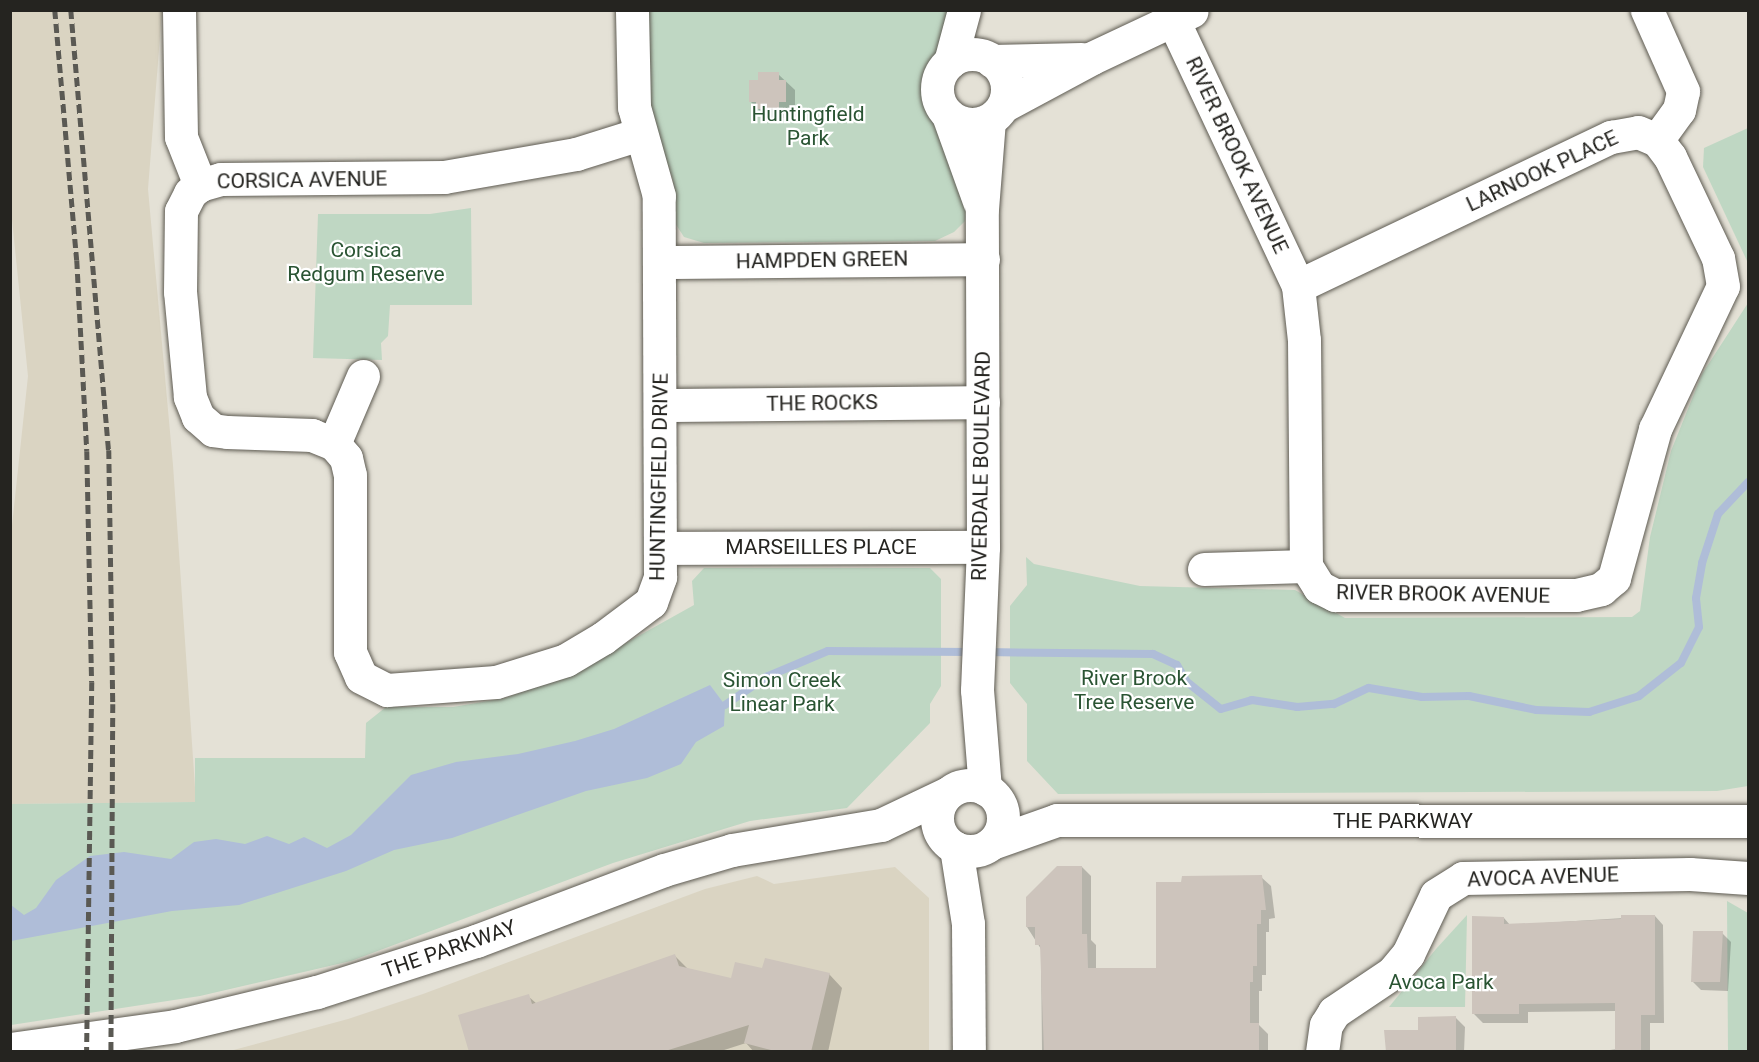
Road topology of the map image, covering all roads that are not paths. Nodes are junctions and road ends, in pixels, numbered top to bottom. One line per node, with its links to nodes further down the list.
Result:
1 (179, 10): 14 (street)
2 (632, 10): 12 (street, HUNTINGFIELD DRIVE)
3 (964, 10): 9 (street)
4 (980, 10): 8 (street)
5 (1647, 10): 13 (street)
6 (1183, 15): 7 (street); 18 (street, RIVER BROOK AVENUE)
7 (1092, 58): 8 (street); 10 (street)
8 (990, 59): 9 (street); 10 (street)
9 (950, 62): 11 (street)
10 (996, 113): 11 (street); 15 (street, RIVERDALE BOULEVARD)
11 (948, 114): 15 (street, RIVERDALE BOULEVARD)
12 (640, 134): 14 (street, CORSICA AVENUE); 17 (street, HUNTINGFIELD DRIVE)
13 (1656, 140): 18 (street, LARNOOK PLACE); 25 (street, RIVER BROOK AVENUE)
14 (200, 184): 22 (street, CORSICA AVENUE)
15 (982, 208): 16 (street, RIVERDALE BOULEVARD)
16 (983, 259): 17 (street, HAMPDEN GREEN); 20 (street, RIVERDALE BOULEVARD)
17 (661, 262): 21 (street, HUNTINGFIELD DRIVE)
18 (1298, 286): 25 (street, RIVER BROOK AVENUE)
19 (363, 376): 22 (street)
20 (983, 402): 21 (street, THE ROCKS); 23 (street, RIVERDALE BOULEVARD)
21 (660, 405): 24 (street, HUNTINGFIELD DRIVE)
22 (334, 444): 24 (street, HUNTINGFIELD DRIVE)
23 (983, 547): 24 (street, MARSEILLES PLACE); 27 (street, RIVERDALE BOULEVARD)
24 (660, 548)
25 (1306, 566): 26 (street)
26 (1204, 569)
27 (972, 791): 28 (street, THE PARKWAY); 30 (street, THE PARKWAY); 31 (street, RIVERDALE BOULEVARD); 31 (street)
28 (1057, 820): 29 (street, THE PARKWAY); 31 (street, THE PARKWAY)
29 (1749, 820)
30 (881, 825): 31 (street, THE PARKWAY); 33 (street, THE PARKWAY)
31 (968, 845): 34 (street)
32 (1749, 878): 35 (street, AVOCA AVENUE)
33 (10, 1049)
34 (969, 1052)
35 (1322, 1052)

